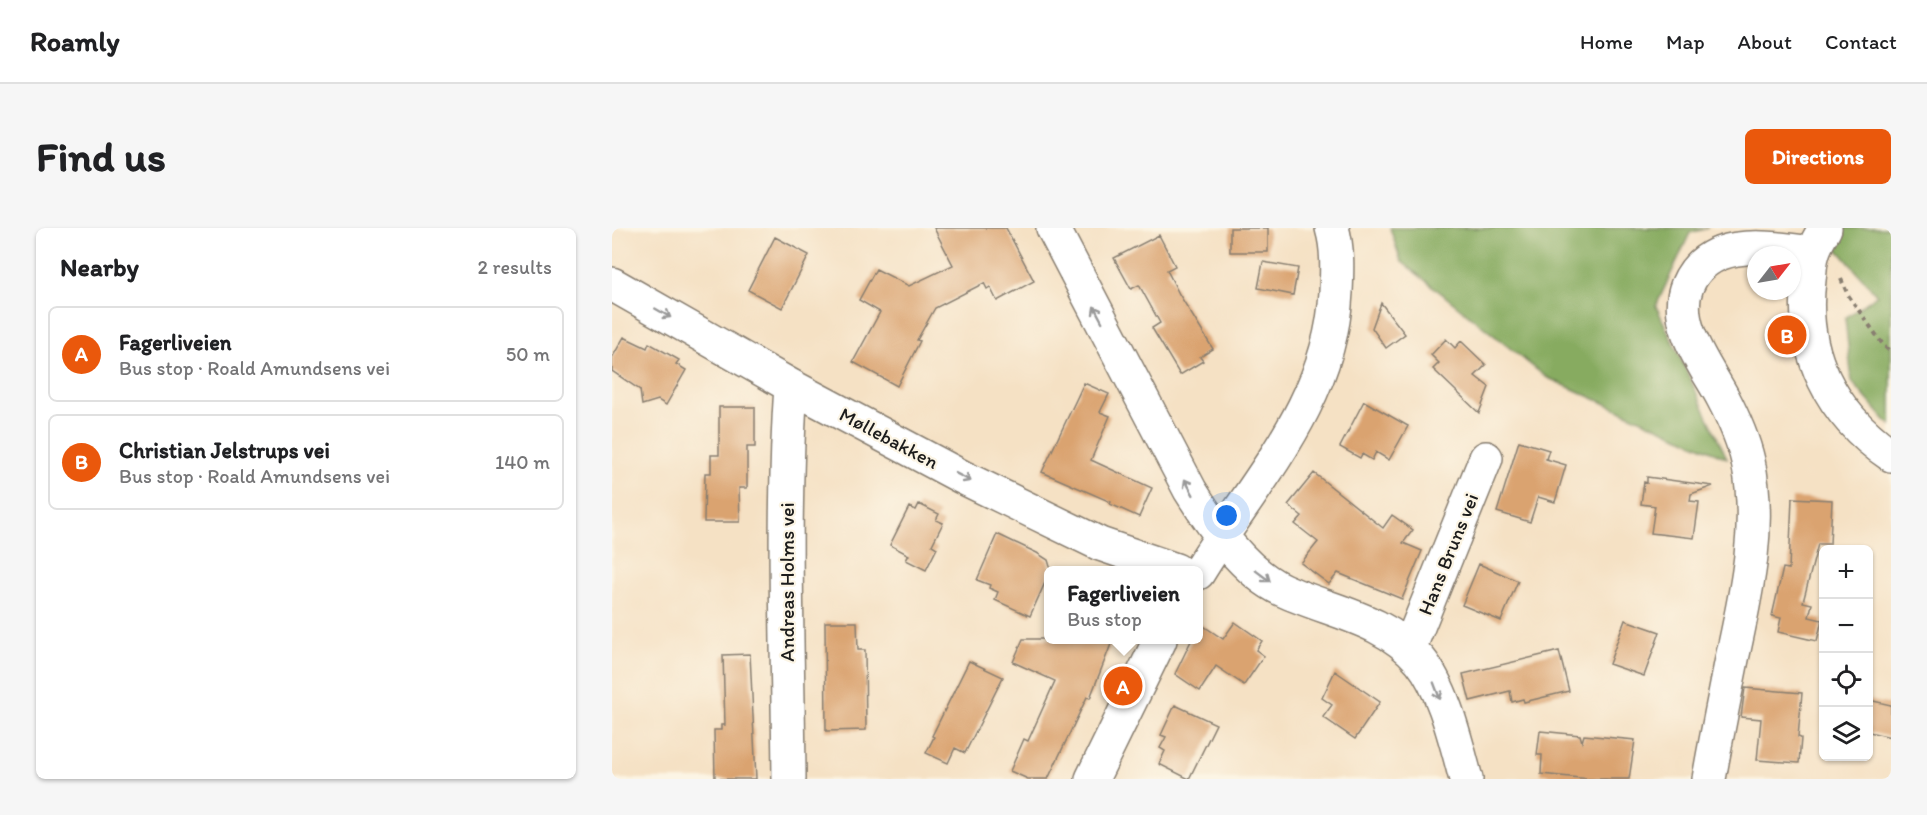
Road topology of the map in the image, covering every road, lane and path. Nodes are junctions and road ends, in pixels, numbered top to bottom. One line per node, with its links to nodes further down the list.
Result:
1 (1053, 228): 9 (street, one-way to 1)
2 (1332, 228): 9 (street)
3 (1819, 240): 5 (path); 7 (street); 17 (street)
4 (612, 284): 6 (street, Møllebakken, one-way to 6)
5 (1891, 352)
6 (791, 386): 10 (street, Møllebakken, one-way to 10); 14 (street, Andreas Holms vei)
7 (1891, 455)
8 (1486, 458): 13 (street, Hans Bruns vei)
9 (1222, 535): 11 (street); 13 (street, one-way to 13)
10 (1164, 566)
11 (1202, 566)
12 (1158, 644): 15 (street)
13 (1409, 649): 16 (street, one-way to 16)
14 (789, 779)
15 (1092, 779)
16 (1466, 779)
17 (1709, 779)

